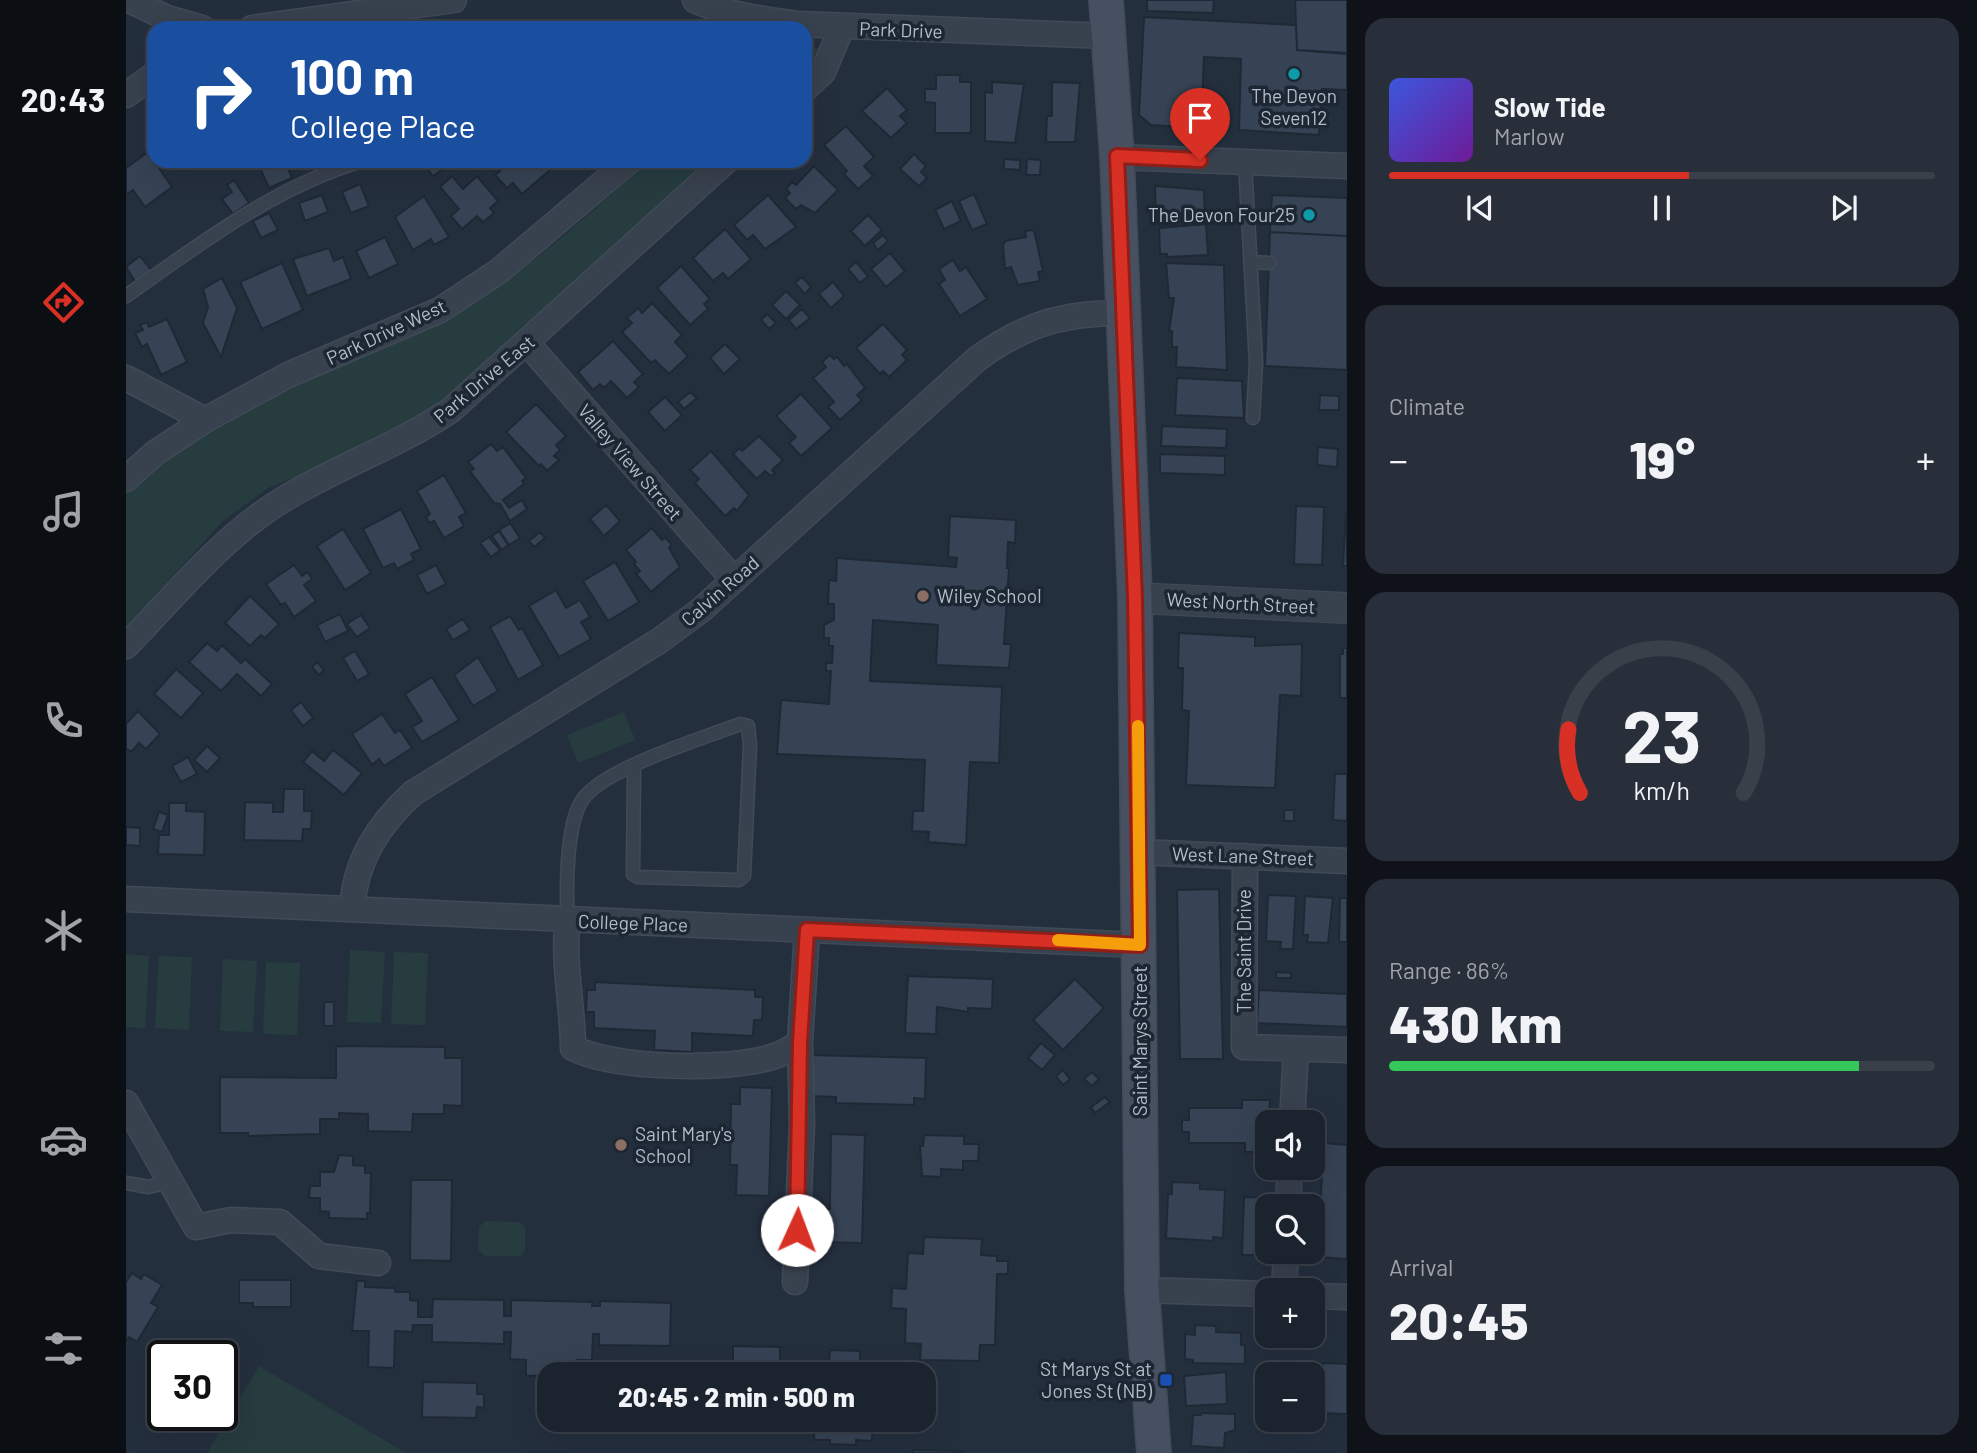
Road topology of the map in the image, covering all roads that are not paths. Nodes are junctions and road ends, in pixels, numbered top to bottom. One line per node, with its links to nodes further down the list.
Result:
1 (129, 0): 5 (street)
2 (454, 0): 6 (street)
3 (1106, 0): 10 (main road, Saint Marys Street)
4 (703, 9): 7 (street, Park Drive)
5 (178, 21)
6 (302, 21)
7 (785, 21)
8 (812, 24): 9 (street, Park Drive)
9 (842, 27): 10 (street, Park Drive); 12 (street)
10 (1109, 36): 14 (main road, Saint Marys Street)
11 (147, 80): 13 (street)
12 (812, 82)
13 (126, 95)
14 (1117, 156): 15 (street); 23 (main road, Saint Marys Street)
15 (1245, 162): 16 (street); 20 (lane)
16 (1347, 166)
17 (340, 168): 22 (lane)
18 (621, 168): 27 (street, Park Drive West)
19 (718, 168): 24 (street, Park Drive East)
20 (1251, 262): 21 (lane); 26 (lane)
21 (1269, 263)
22 (126, 296)
23 (1123, 313): 29 (street, Calvin Road); 30 (main road, Saint Marys Street)
24 (527, 343): 29 (street, Valley View Street); 32 (street, Park Drive East)
25 (126, 378): 27 (street)
26 (1253, 418)
27 (205, 420): 28 (street, Park Drive West)
28 (126, 479)
29 (734, 580): 38 (street, Calvin Road)
30 (1135, 598): 31 (street, West North Street); 34 (main road, Saint Marys Street)
31 (1347, 608)
32 (126, 646)
33 (634, 766): 33 (lane); 39 (lane)
34 (1139, 852): 35 (street, West Lane Street); 41 (main road, Saint Marys Street)
35 (1245, 856): 36 (street, West Lane Street); 43 (street, The Saint Drive)
36 (1347, 861)
37 (126, 899): 38 (street, College Place)
38 (352, 909): 39 (street, College Place)
39 (568, 920): 40 (street, College Place); 42 (street)
40 (807, 930): 41 (street, College Place); 42 (street)
41 (1140, 945): 51 (main road, Saint Marys Street)
42 (800, 1042): 50 (street)
43 (1296, 1049): 44 (street); 46 (street)
44 (1347, 1050)
45 (126, 1103): 47 (street)
46 (1293, 1110)
47 (170, 1182): 48 (lane); 49 (street)
48 (126, 1183)
49 (378, 1263)
50 (795, 1282)
51 (1142, 1290): 52 (street); 55 (main road, Saint Marys Street)
52 (1255, 1294)
53 (1325, 1296): 54 (street)
54 (1347, 1297)
55 (1154, 1453)

